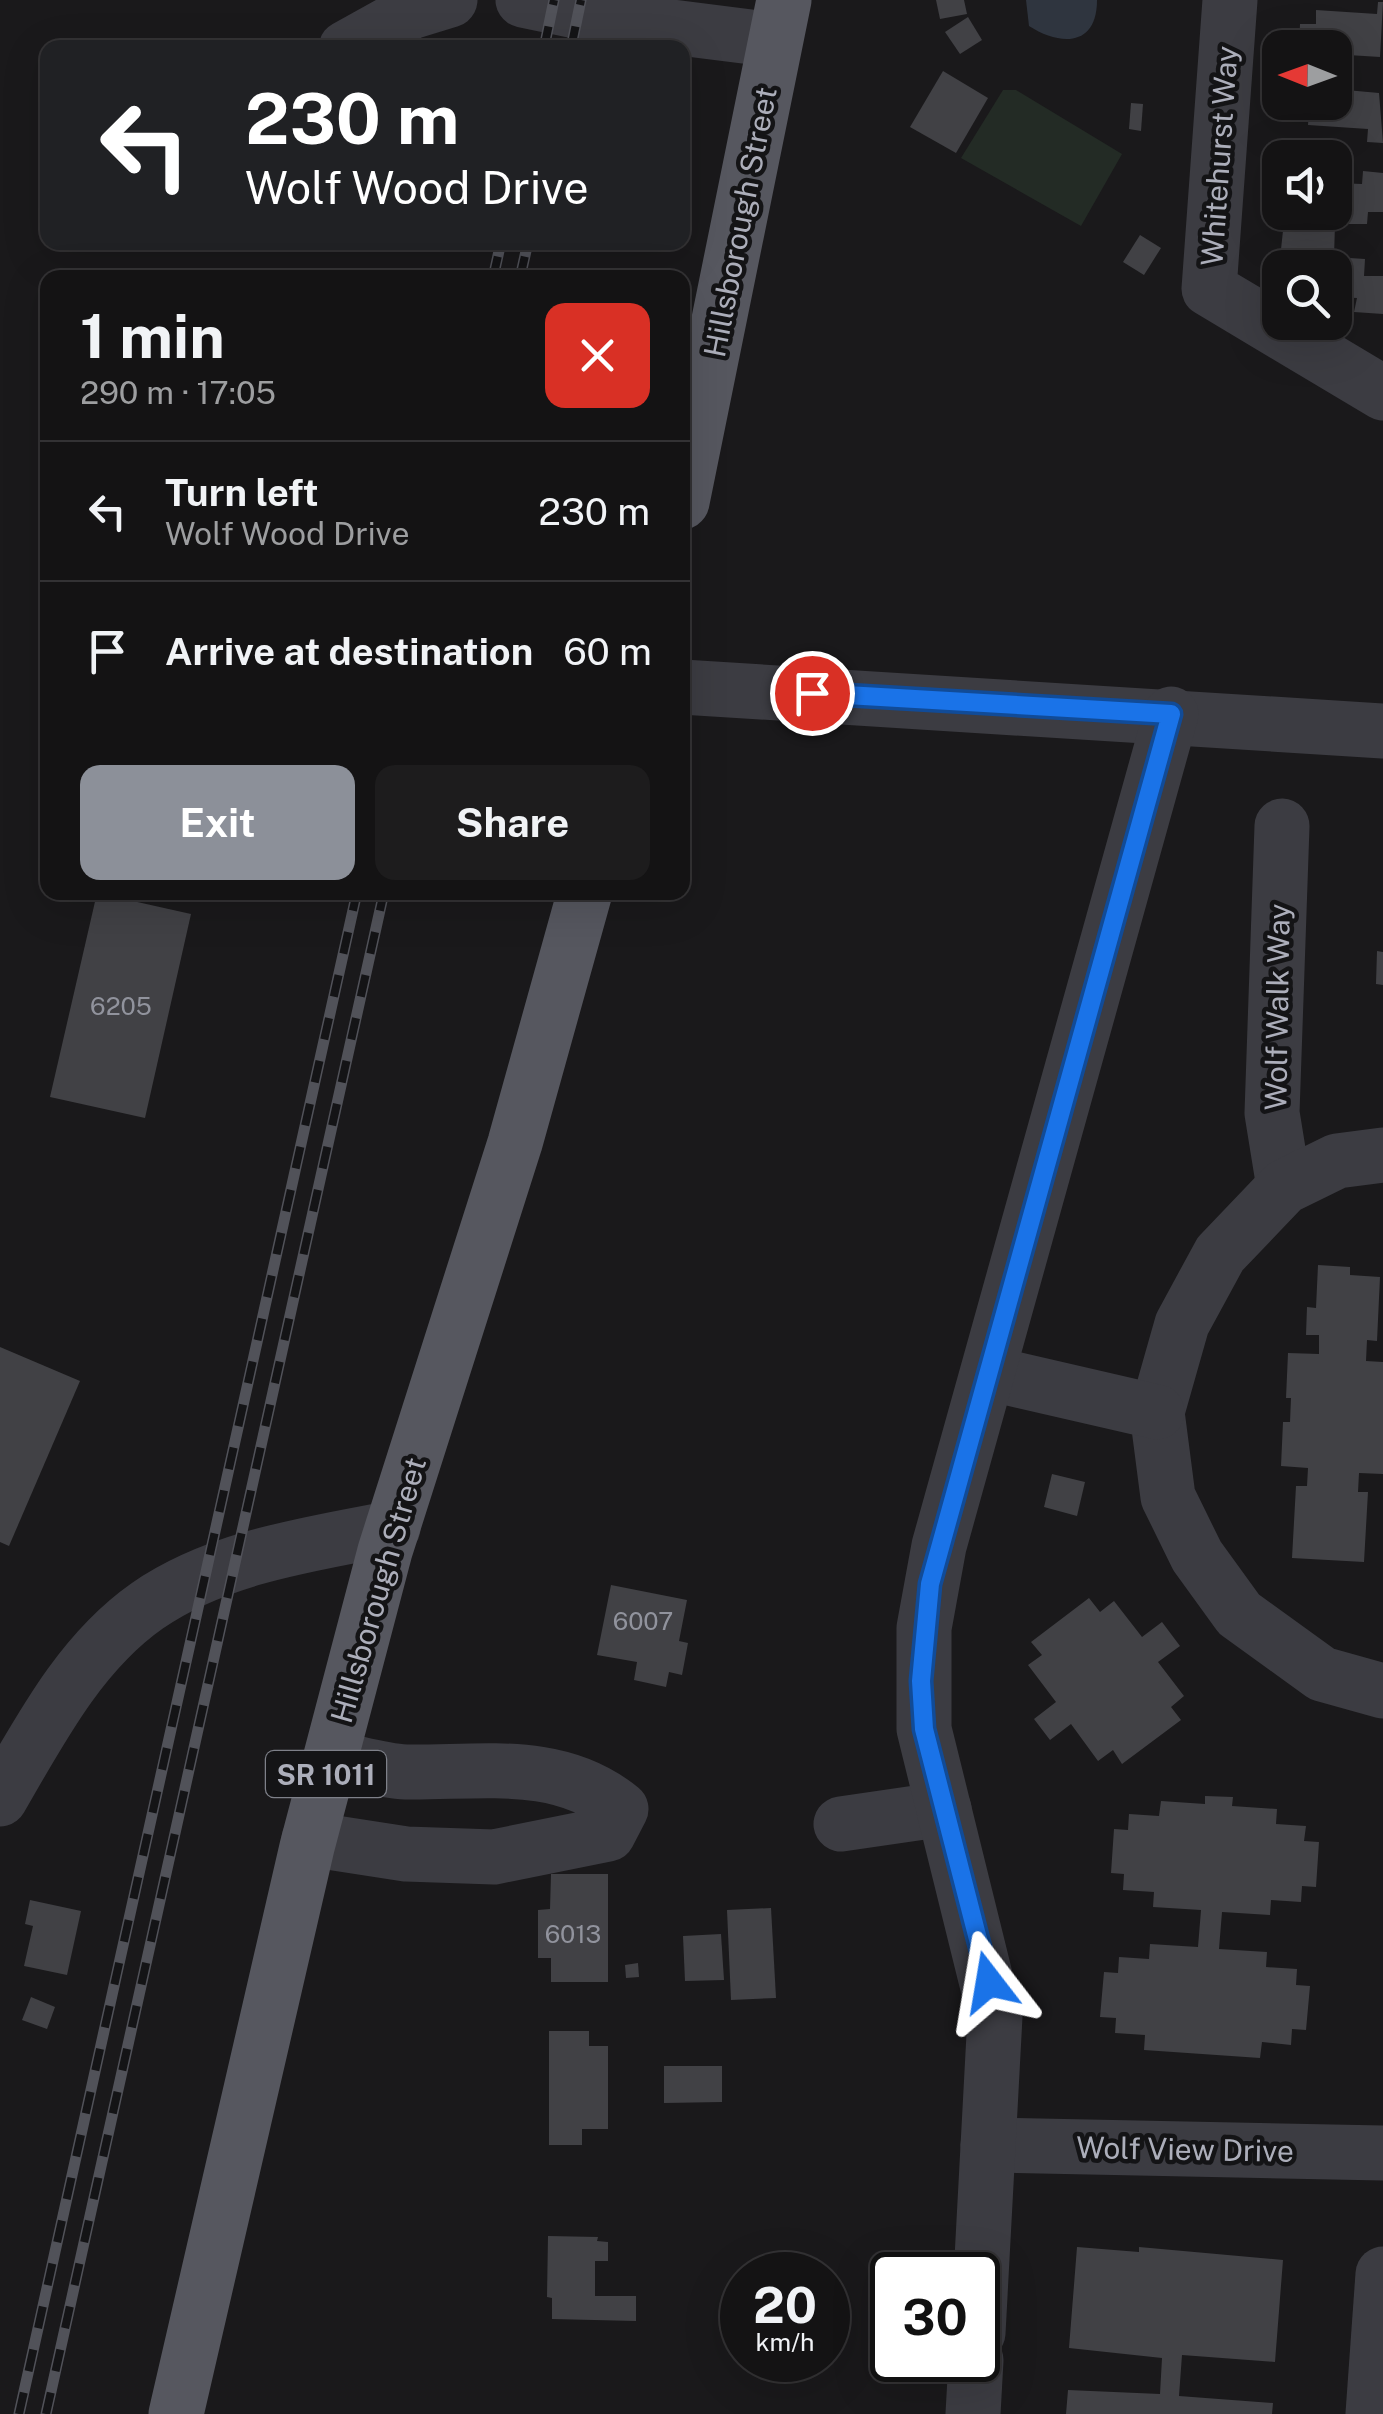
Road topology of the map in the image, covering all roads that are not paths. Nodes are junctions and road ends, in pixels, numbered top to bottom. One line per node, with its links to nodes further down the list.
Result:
1 (450, 0): 5 (street)
2 (523, 0): 4 (street)
3 (1230, 0): 6 (street, Whitehurst Way)
4 (780, 20): 7 (main road, Hillsborough Street)
5 (361, 40)
6 (1383, 393)
7 (690, 463)
8 (690, 687): 9 (street)
9 (1171, 714): 10 (street); 15 (street)
10 (1383, 731)
11 (1282, 826): 14 (street, Wolf Walk Way)
12 (583, 900): 17 (main road, Hillsborough Street / SR 1011)
13 (1383, 1156): 14 (street)
14 (1284, 1187): 16 (street)
15 (988, 1373): 16 (street); 22 (street)
16 (1157, 1412): 18 (street)
17 (392, 1528): 19 (street); 20 (main road, Hillsborough Street / SR 1011)
18 (1383, 1691)
19 (14, 1741): 21 (street)
20 (330, 1758): 24 (main road, Hillsborough Street / SR 1011); 24 (street)
21 (0, 1798)
22 (944, 1809): 23 (street); 25 (street)
23 (841, 1824)
24 (309, 1839): 30 (main road, Hillsborough Street / SR 1011)
25 (988, 2145): 26 (street, Wolf View Drive); 27 (street)
26 (1383, 2153)
27 (982, 2252)
28 (1383, 2274): 32 (street)
29 (975, 2382): 31 (street)
30 (176, 2414)
31 (973, 2414)
32 (1373, 2414)

